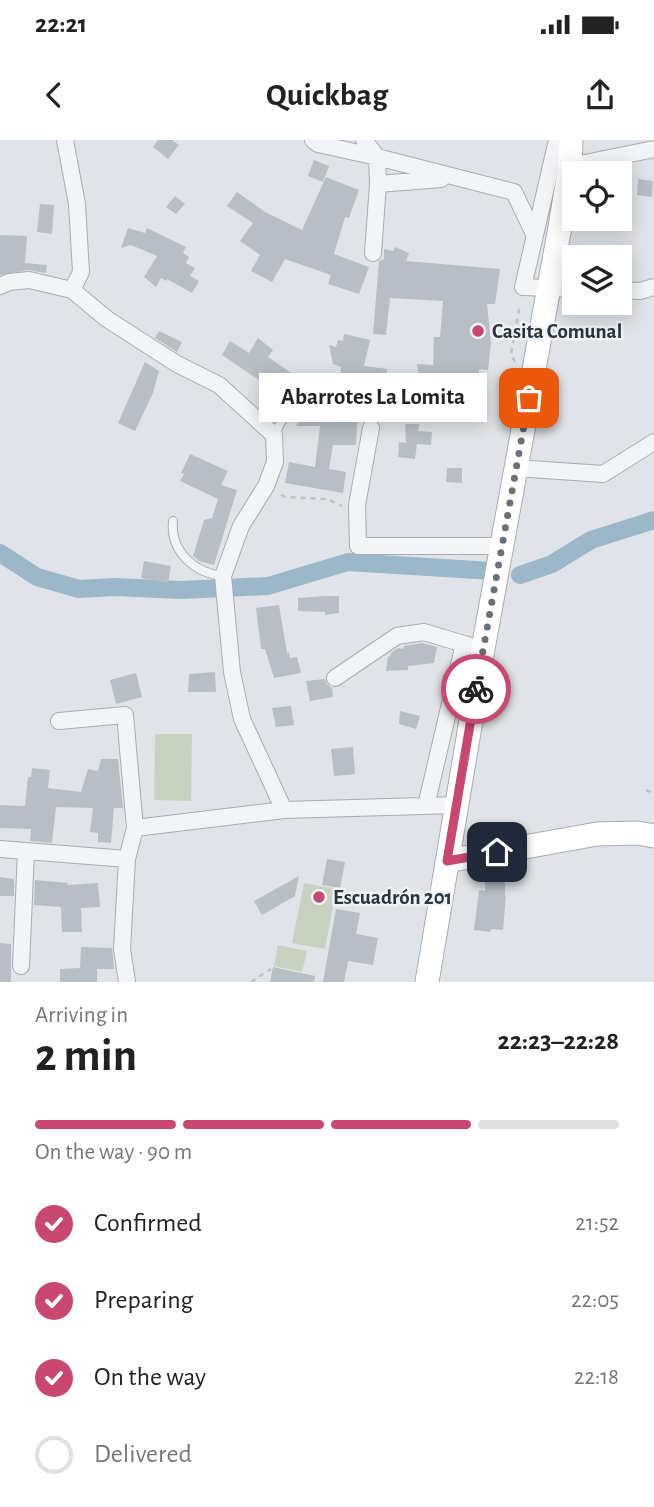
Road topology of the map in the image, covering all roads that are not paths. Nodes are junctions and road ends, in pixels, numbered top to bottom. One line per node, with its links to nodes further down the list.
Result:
1 (65, 140): 19 (street)
2 (313, 140): 7 (street)
3 (364, 140): 7 (street)
4 (557, 140): 13 (street)
5 (571, 140): 8 (main road)
6 (654, 149): 9 (street)
7 (377, 157): 10 (street); 11 (street)
8 (570, 161)
9 (595, 161)
10 (454, 178): 11 (street); 13 (street)
11 (378, 184): 14 (street)
12 (562, 210): 17 (main road)
13 (534, 234): 17 (street)
14 (373, 253)
15 (0, 286): 19 (street)
16 (654, 287): 20 (street)
17 (548, 288): 18 (street); 25 (main road)
18 (562, 289)
19 (72, 290): 23 (street)
20 (632, 291)
21 (299, 389): 23 (lane)
22 (372, 428): 27 (street)
23 (274, 435): 28 (street)
24 (654, 442): 25 (street)
25 (516, 468): 27 (main road)
26 (173, 521): 28 (lane)
27 (502, 546): 29 (main road)
28 (224, 582): 34 (street)
29 (474, 646): 30 (street); 32 (main road); 33 (street)
30 (335, 678)
31 (59, 720): 35 (street)
32 (457, 805): 33 (street); 40 (main road)
33 (426, 806): 34 (street)
34 (284, 810): 35 (street)
35 (135, 828): 39 (street)
36 (654, 836): 40 (main road)
37 (0, 849): 38 (street)
38 (26, 851): 39 (street); 41 (street)
39 (127, 859): 42 (street)
40 (447, 861): 43 (main road)
41 (21, 966)
42 (127, 982)
43 (427, 982)

